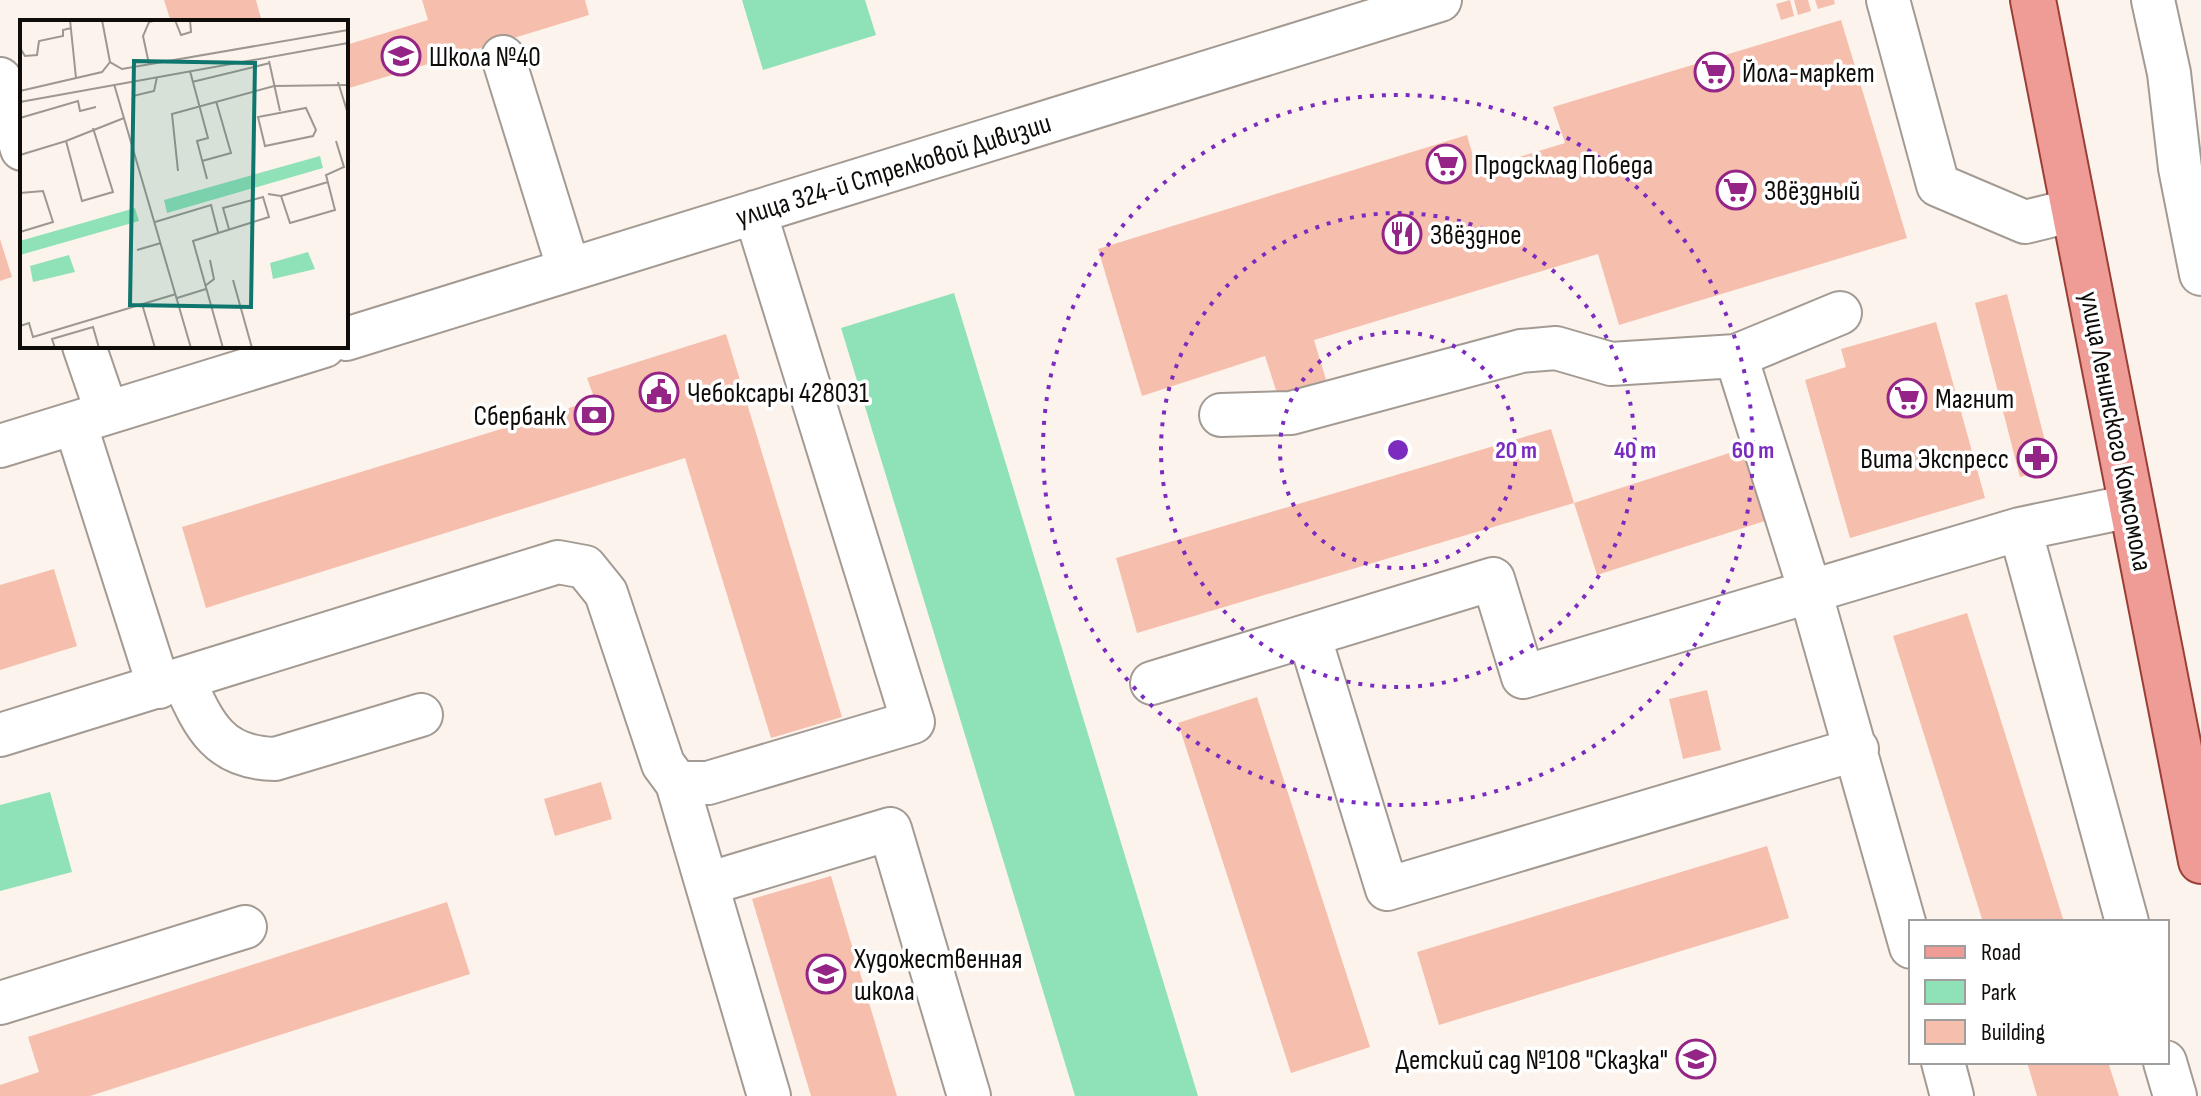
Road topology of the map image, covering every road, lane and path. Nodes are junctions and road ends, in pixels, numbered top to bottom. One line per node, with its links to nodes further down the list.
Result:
1 (1440, 0): 8 (street, улица 324-й Стрелковой Дивизии)
2 (1888, 0): 7 (street)
3 (2033, 0): 7 (main road, улица Ленинского Комсомола)
4 (2153, 0): 6 (street)
5 (503, 57): 9 (street)
6 (2188, 134): 10 (street)
7 (2074, 210): 19 (main road, улица Ленинского Комсомола)
8 (755, 212): 9 (street, улица 324-й Стрелковой Дивизии); 28 (street)
9 (569, 270): 12 (street, улица 324-й Стрелковой Дивизии)
10 (2201, 274)
11 (1840, 313): 15 (street)
12 (348, 338)
13 (84, 348): 17 (street)
14 (318, 348): 17 (street)
15 (1736, 356): 16 (street); 21 (street)
16 (1221, 415)
17 (91, 418): 18 (street); 23 (street)
18 (0, 446)
19 (2131, 506): 20 (street); 29 (main road, улица Ленинского Комсомола)
20 (2020, 529): 21 (street); 31 (street)
21 (1810, 591): 22 (street); 27 (street)
22 (1309, 635): 24 (street); 27 (street)
23 (171, 683): 25 (street); 26 (street); 28 (street)
24 (1152, 683)
25 (421, 715)
26 (0, 735)
27 (1857, 749): 33 (street)
28 (677, 783): 30 (street)
29 (2201, 861)
30 (707, 884): 37 (street); 38 (street)
31 (2126, 920)
32 (245, 927): 34 (street)
33 (1909, 940)
34 (0, 1003)
35 (1944, 1064): 39 (street)
36 (2166, 1064): 40 (street)
37 (769, 1096)
38 (969, 1096)
39 (1952, 1096)
40 (2175, 1096)

